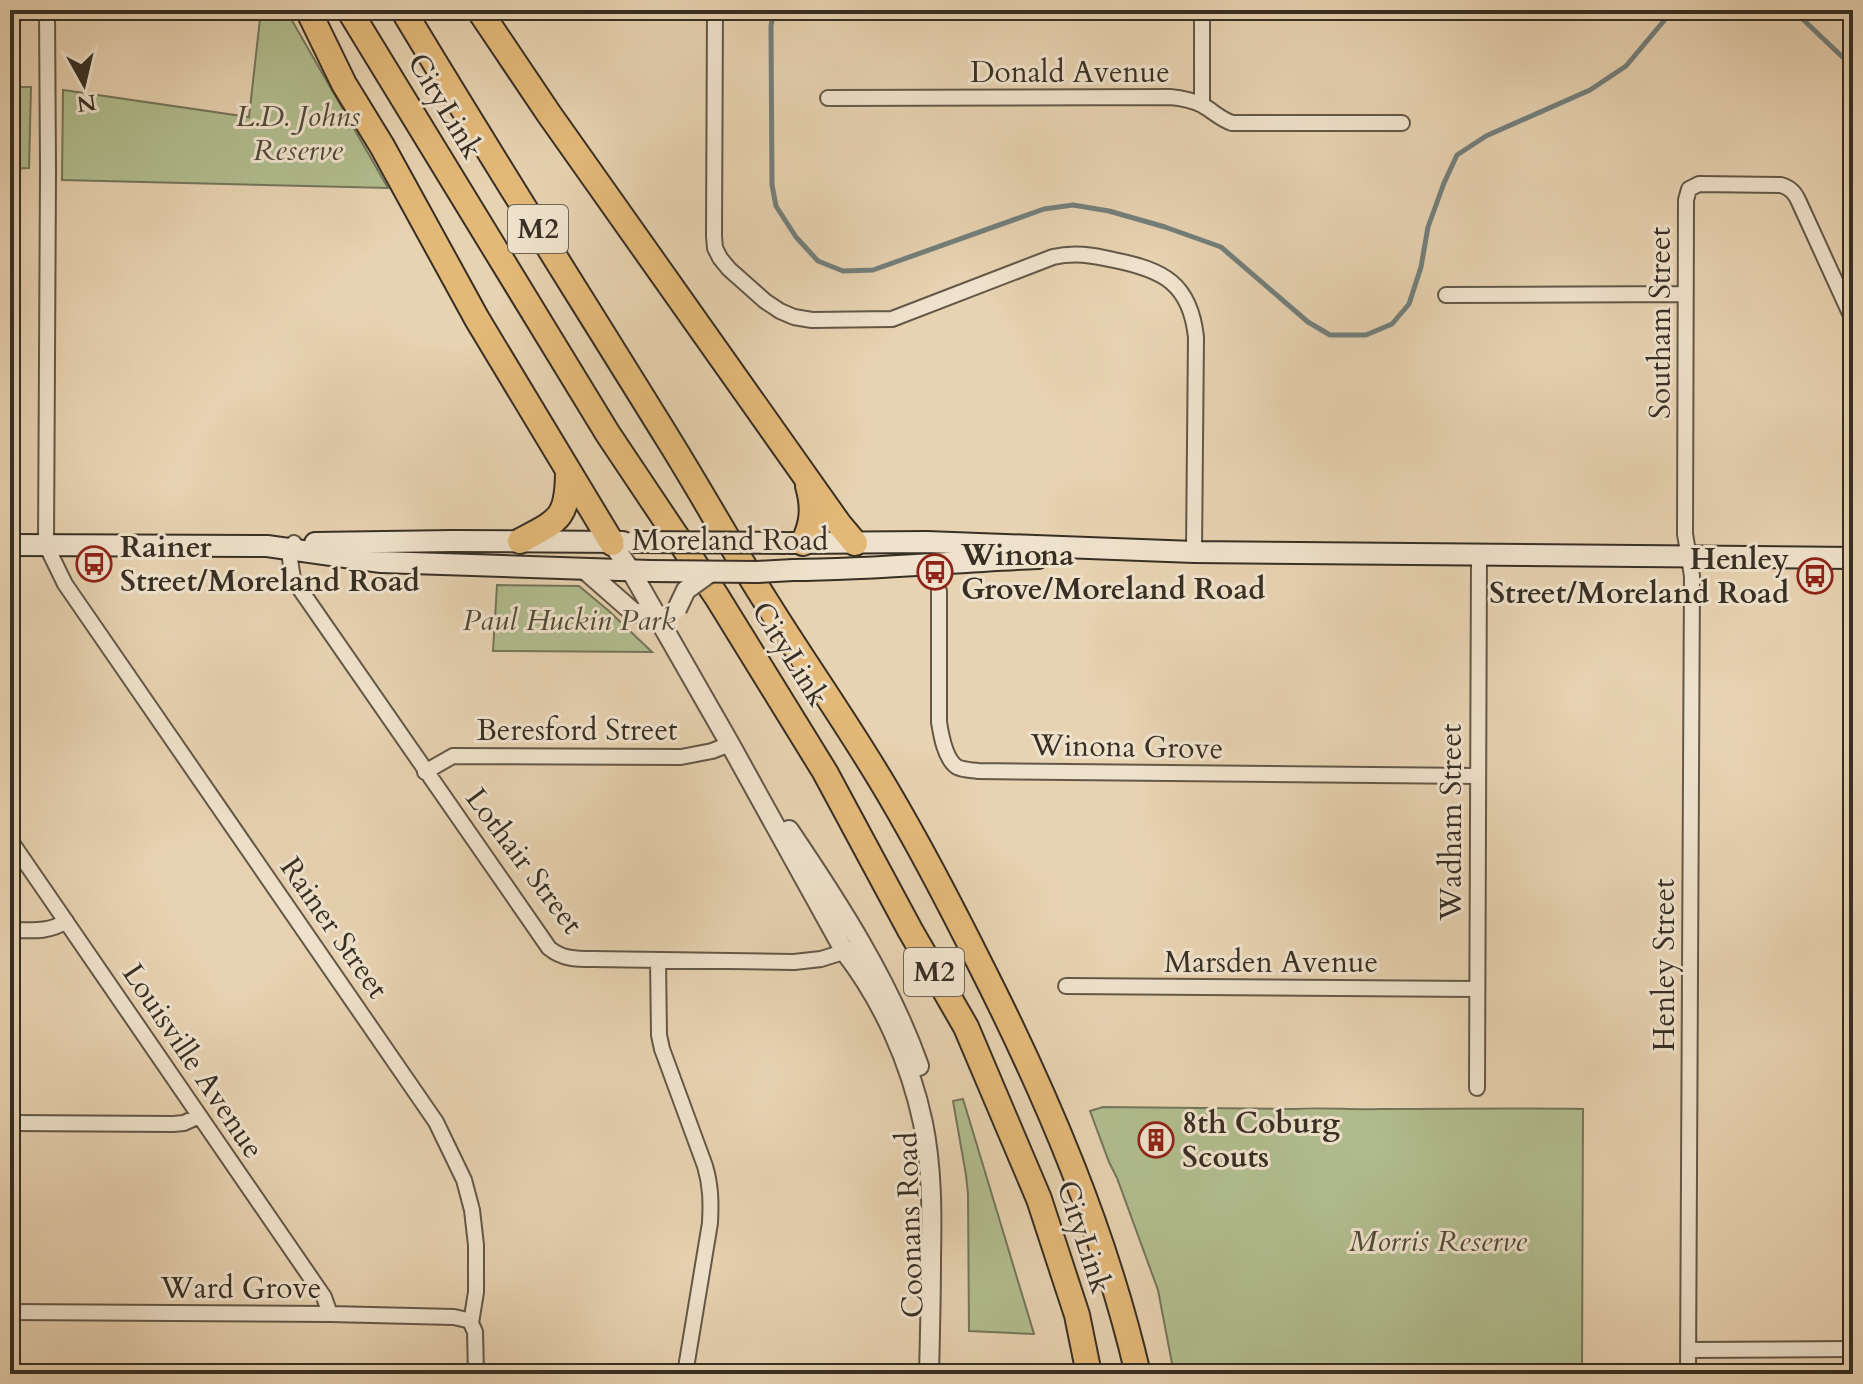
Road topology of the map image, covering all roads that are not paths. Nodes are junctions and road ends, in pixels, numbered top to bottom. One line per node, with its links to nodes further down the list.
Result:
1 (47, 10): 20 (street)
2 (308, 10): 15 (highway)
3 (349, 10): 55 (highway, CityLink / M2)
4 (403, 10): 56 (highway, CityLink / M2)
5 (479, 10): 14 (highway)
6 (715, 10): 22 (street)
7 (1202, 10): 9 (street)
8 (828, 98): 9 (street, Donald Avenue)
9 (1202, 105): 10 (street, Donald Avenue)
10 (1402, 123)
11 (1685, 294): 12 (street); 13 (street, Southam Street); 25 (street, Southam Street)
12 (1446, 295)
13 (1853, 320)
14 (791, 456): 18 (highway); 23 (highway)
15 (568, 470): 16 (highway); 17 (highway)
16 (520, 541): 17 (main road, Moreland Road); 21 (main road, Moreland Road)
17 (622, 542): 23 (main road, Moreland Road, bridge); 28 (street, Coonans Road)
18 (855, 543): 22 (main road, Moreland Road); 23 (main road, Moreland Road)
19 (10, 545): 20 (main road, Moreland Road)
20 (46, 545): 21 (main road, Moreland Road); 48 (street, Rainer Street)
21 (292, 546): 27 (main road, Moreland Road); 34 (street, Lothair Street)
22 (1194, 552): 23 (main road, Moreland Road); 24 (main road, Moreland Road)
23 (793, 553): 29 (main road, Moreland Road, bridge)
24 (1479, 556): 25 (main road, Moreland Road); 35 (street, Wadham Street)
25 (1688, 557): 26 (main road, Moreland Road); 50 (street, Henley Street)
26 (1853, 558)
27 (584, 569): 28 (main road, Moreland Road); 31 (street)
28 (640, 571): 29 (main road, Moreland Road, bridge); 31 (street, Coonans Road)
29 (711, 572): 32 (street, bridge)
30 (939, 591): 35 (street, Winona Grove)
31 (658, 618): 32 (street, Coonans Road)
32 (672, 643): 33 (street, Coonans Road)
33 (730, 744): 34 (street, Beresford Street); 39 (street, Coonans Road)
34 (425, 772): 40 (street, Lothair Street)
35 (1477, 776): 42 (street, Wadham Street)
36 (10, 840): 37 (street, Louisville Avenue)
37 (66, 921): 38 (street); 44 (street, Louisville Avenue)
38 (10, 930)
39 (854, 948): 40 (street, Lothair Street); 53 (street, Coonans Road); 54 (street, Coonans Road)
40 (658, 960): 52 (street)
41 (1066, 986): 42 (street, Marsden Avenue)
42 (1476, 989): 43 (street, Wadham Street)
43 (1477, 1088)
44 (199, 1116): 45 (street); 47 (street, Louisville Avenue)
45 (10, 1123)
46 (10, 1312): 47 (street, Ward Grove)
47 (330, 1314): 48 (street, Ward Grove)
48 (471, 1323): 51 (street, Rainer Street)
49 (1853, 1349): 50 (street)
50 (1688, 1350): 57 (street, Henley Street)
51 (476, 1374)
52 (685, 1374)
53 (929, 1374)
54 (942, 1374)
55 (1089, 1374)
56 (1138, 1374)
57 (1688, 1374)

